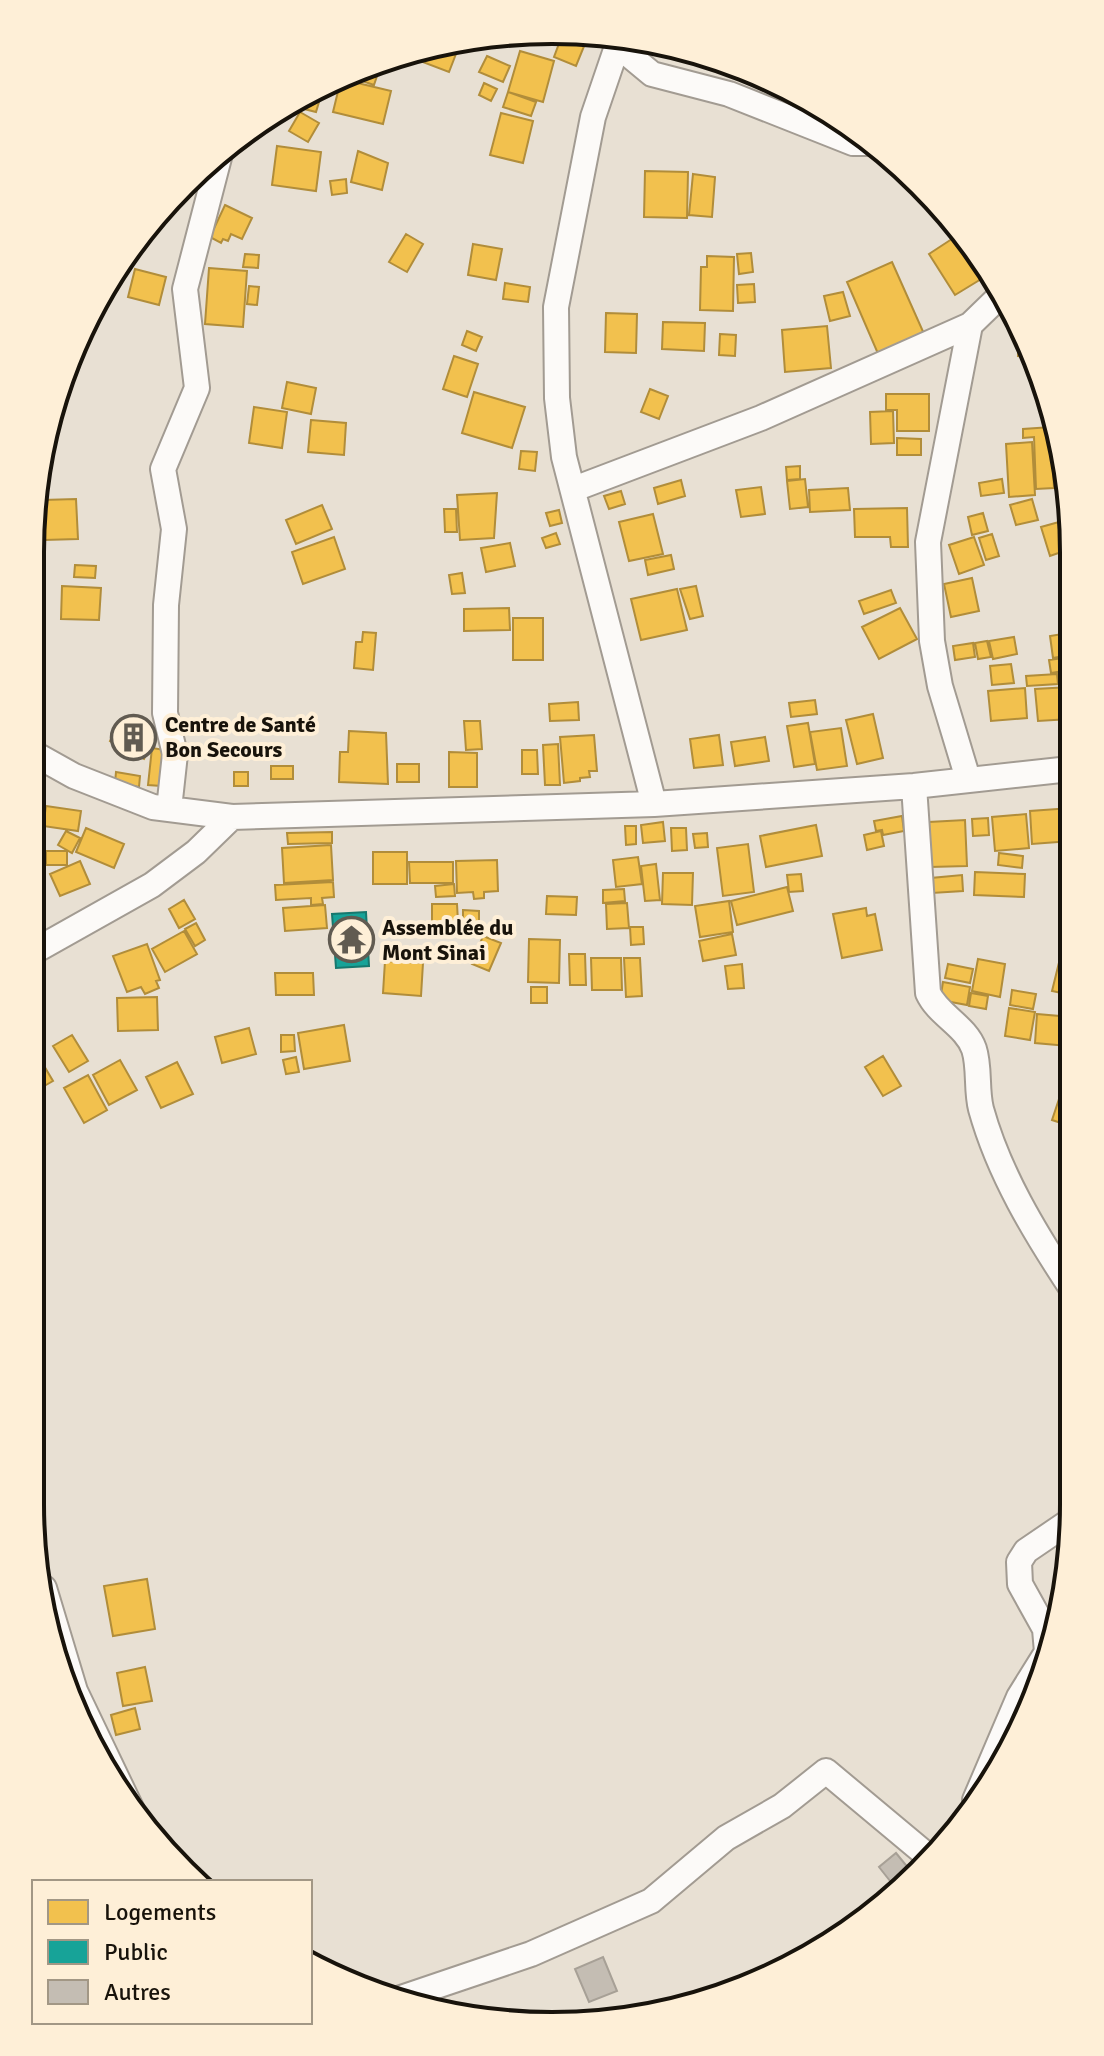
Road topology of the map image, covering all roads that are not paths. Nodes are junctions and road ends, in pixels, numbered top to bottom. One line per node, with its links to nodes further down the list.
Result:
1 (616, 48): 7 (street)
2 (629, 50): 3 (street)
3 (852, 143)
4 (215, 172): 13 (street)
5 (994, 302): 6 (street)
6 (970, 325): 7 (street); 10 (street)
7 (574, 489): 12 (street)
8 (44, 759): 13 (street)
9 (1060, 770): 10 (street)
10 (968, 779): 11 (street)
11 (914, 786): 12 (street); 16 (street)
12 (654, 804): 14 (street)
13 (169, 809): 14 (street)
14 (232, 817): 15 (street)
15 (44, 946)
16 (1060, 1271)
17 (1059, 1528): 18 (street)
18 (1045, 1628)
19 (1025, 1687): 20 (street)
20 (996, 1750)
21 (922, 1851): 22 (street)
22 (415, 1993)

